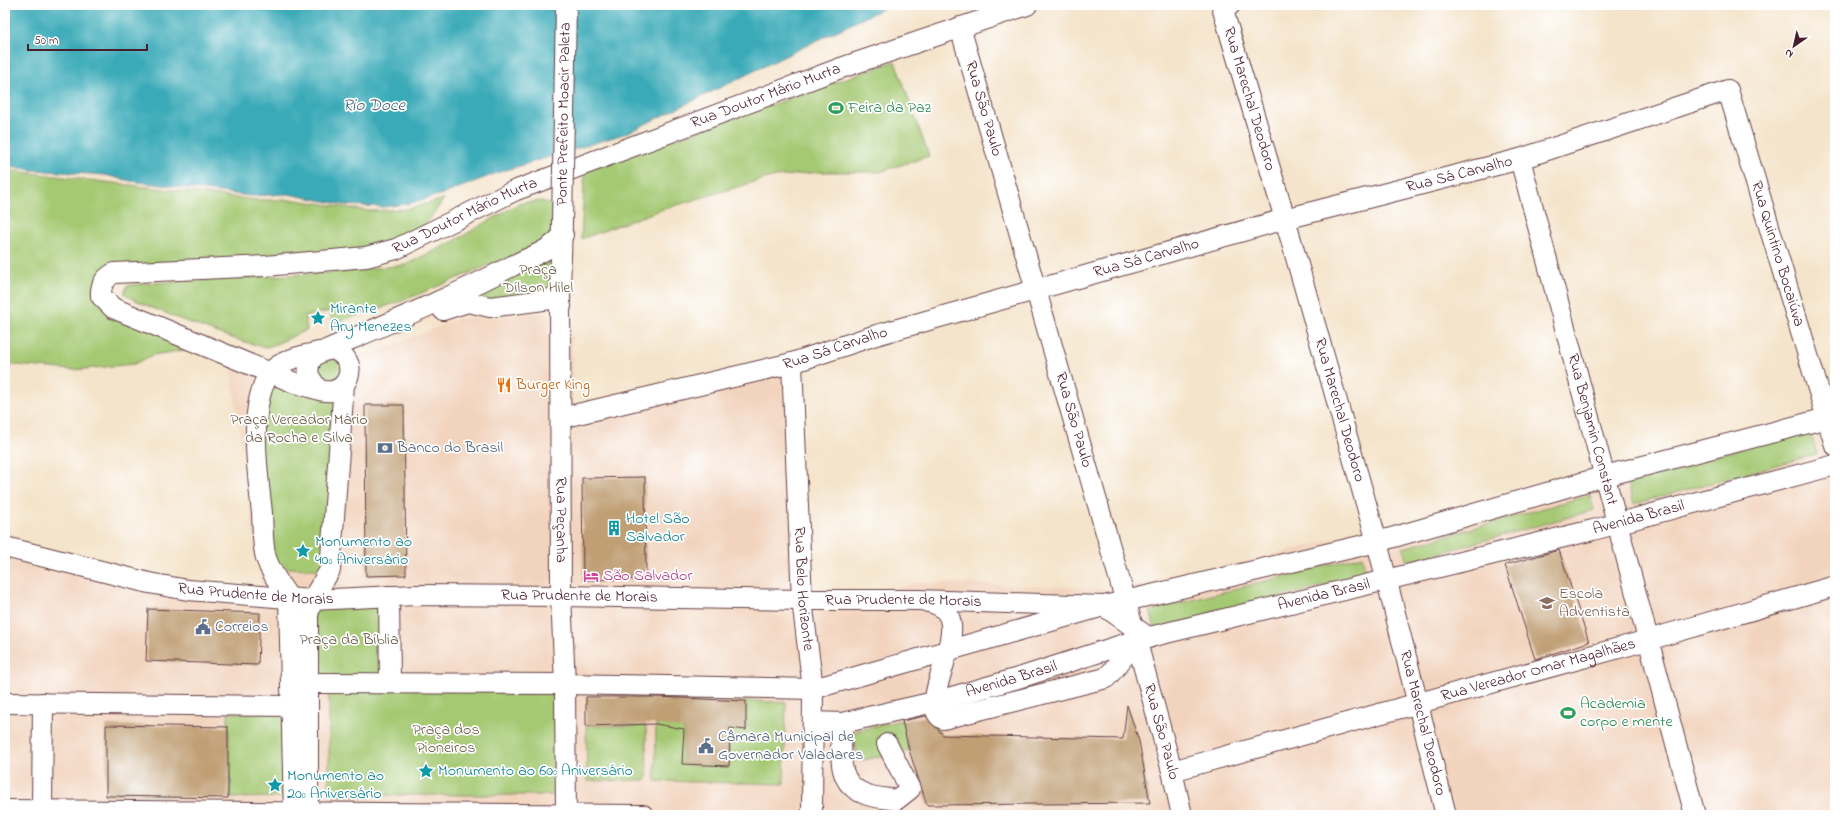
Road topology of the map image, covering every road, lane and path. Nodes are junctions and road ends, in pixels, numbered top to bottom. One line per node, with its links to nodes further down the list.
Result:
1 (566, 5): 8 (street, Ponte Prefeito Moacir Paleta, bridge)
2 (1027, 5): 4 (street, Rua Doutor Mário Murta)
3 (1226, 6): 7 (street, Rua Marechal Deodoro)
4 (960, 27): 10 (street, Rua São Paulo); 16 (street, Rua Doutor Mário Murta)
5 (1728, 90): 6 (street, Rua Sá Carvalho); 18 (street, Rua Quintino Bocaiúva)
6 (1520, 159): 7 (street, Rua Sá Carvalho); 22 (street, Rua Benjamin Constant)
7 (1286, 218): 10 (street, Rua Sá Carvalho); 24 (street, Rua Marechal Deodoro)
8 (554, 252): 9 (street); 11 (street, Rua Peçanha)
9 (480, 282): 12 (street); 13 (street)
10 (1036, 290): 14 (street, Rua Sá Carvalho); 34 (street, Rua São Paulo)
11 (557, 298): 12 (street); 19 (street, Rua Peçanha)
12 (492, 307): 15 (street)
13 (323, 351): 15 (street); 16 (street); 17 (street)
14 (792, 363): 19 (street, Rua Sá Carvalho); 32 (street, Rua Belo Horizonte)
15 (347, 378): 17 (street); 31 (street)
16 (267, 380): 17 (street, Rua Doutor Mário Murta); 30 (street)
17 (317, 388)
18 (1831, 416): 20 (street, Rua Quintino Bocaiúva); 22 (street)
19 (561, 418): 29 (street, Rua Peçanha)
20 (1835, 445)
21 (1835, 465): 23 (street, Avenida Brasil)
22 (1605, 476): 23 (street, Rua Benjamin Constant); 24 (street)
23 (1617, 524): 26 (street, Avenida Brasil); 37 (street, Rua Benjamin Constant)
24 (1377, 542): 26 (street, Rua Marechal Deodoro); 34 (street)
25 (5, 548): 30 (street, Rua Prudente de Morais)
26 (1388, 581): 36 (street, Avenida Brasil); 46 (street, Rua Marechal Deodoro)
27 (1835, 586): 37 (street, Rua Vereador Omar Magalhães)
28 (389, 596): 29 (street, Rua Prudente de Morais); 31 (street, Rua Prudente de Morais); 40 (street)
29 (561, 596): 32 (street, Rua Prudente de Morais); 41 (street, Rua Peçanha)
30 (289, 598): 31 (street, Rua Prudente de Morais); 47 (street)
31 (312, 600): 39 (street)
32 (802, 600): 33 (street, Rua Prudente de Morais); 42 (street, Rua Belo Horizonte)
33 (917, 600): 35 (street, Rua Prudente de Morais); 38 (street)
34 (1126, 602): 35 (street); 36 (street, Rua São Paulo)
35 (1104, 606): 36 (street); 38 (street)
36 (1140, 636): 43 (street, Avenida Brasil); 51 (street, Rua São Paulo)
37 (1648, 640): 46 (street, Rua Vereador Omar Magalhães); 60 (street, Rua Benjamin Constant)
38 (947, 652): 42 (street); 43 (street)
39 (308, 683): 40 (street); 54 (street)
40 (390, 683): 41 (street)
41 (565, 684): 42 (street); 55 (street, Rua Peçanha)
42 (813, 689): 48 (street, Rua Belo Horizonte)
43 (934, 702): 49 (street, Avenida Brasil)
44 (5, 703): 45 (street)
45 (43, 703): 47 (street); 53 (street)
46 (1416, 704): 51 (street, Rua Vereador Omar Magalhães); 59 (street, Rua Marechal Deodoro)
47 (290, 706): 54 (street)
48 (813, 722): 49 (street, Avenida Brasil); 57 (street, Rua Belo Horizonte)
49 (842, 723): 50 (street)
50 (887, 744)
51 (1172, 771): 58 (street, Rua São Paulo)
52 (5, 810): 53 (street)
53 (42, 810): 54 (street)
54 (301, 814): 55 (street)
55 (566, 815): 56 (street)
56 (643, 815)
57 (812, 815)
58 (1182, 815)
59 (1446, 815)
60 (1695, 815)

